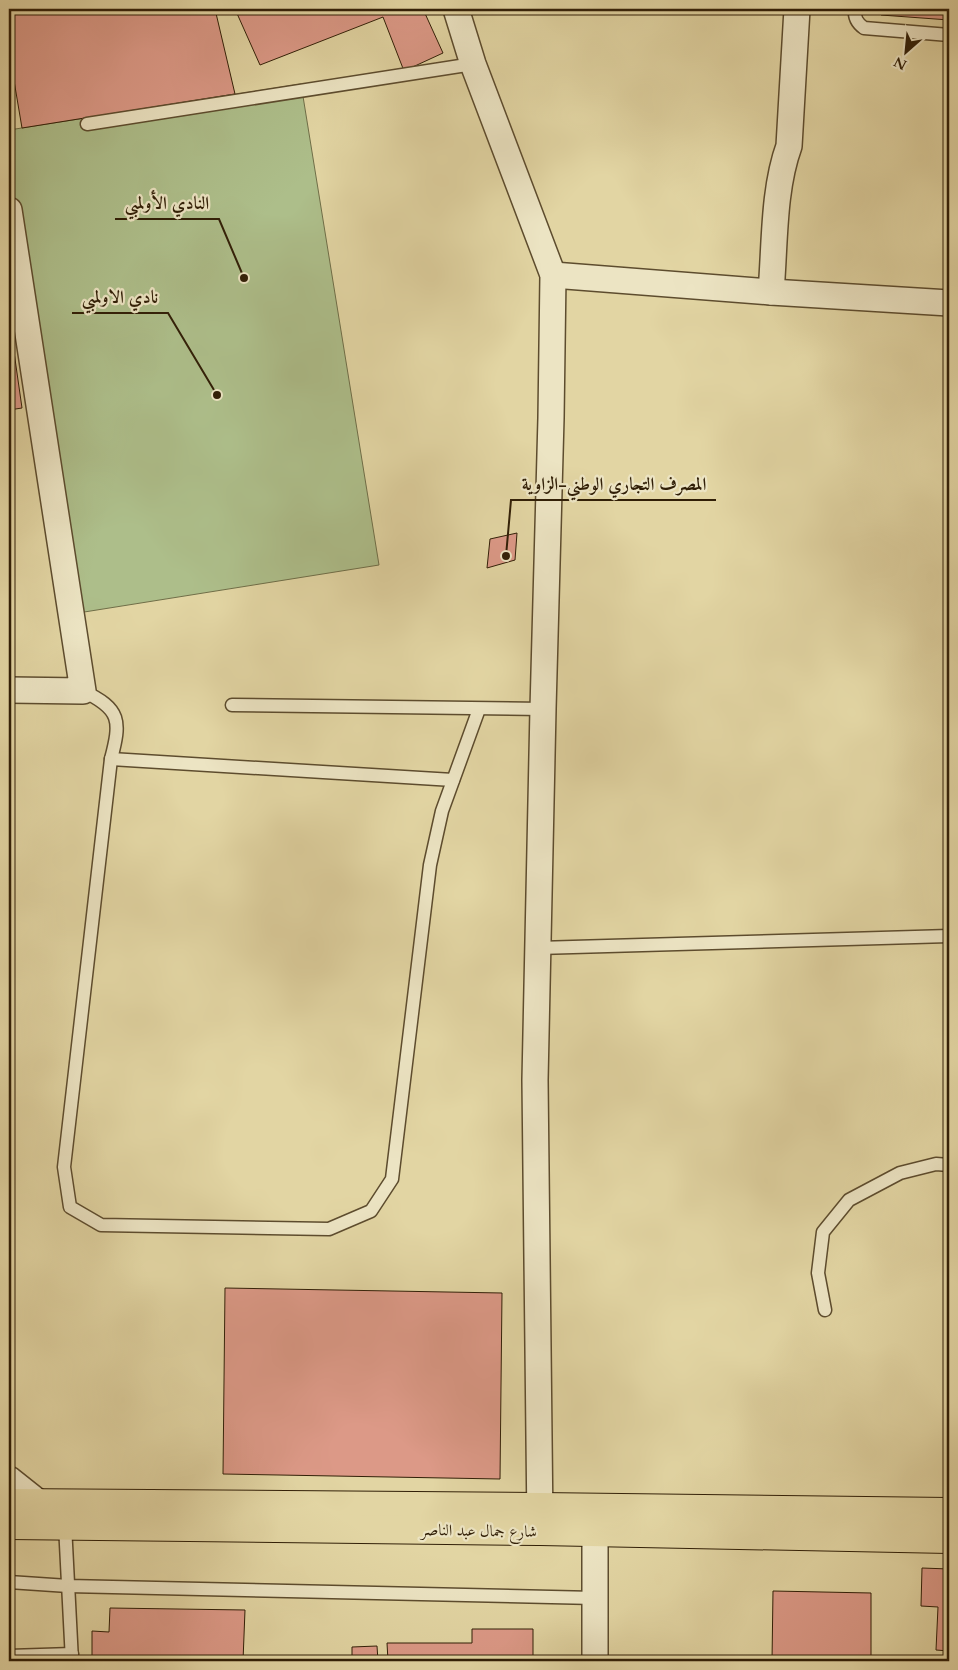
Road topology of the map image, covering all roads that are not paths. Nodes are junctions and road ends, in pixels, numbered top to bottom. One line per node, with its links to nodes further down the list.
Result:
1 (456, 9): 5 (street)
2 (797, 9): 9 (street)
3 (855, 9): 4 (lane)
4 (949, 35)
5 (473, 64): 6 (lane); 8 (street)
6 (87, 124)
7 (9, 210): 12 (street)
8 (552, 275): 9 (street); 15 (street)
9 (771, 292): 10 (street)
10 (949, 303)
11 (9, 690): 12 (street)
12 (83, 691): 16 (lane)
13 (232, 705): 14 (lane)
14 (479, 708): 15 (lane); 17 (lane)
15 (543, 709): 19 (street)
16 (111, 759): 17 (lane); 17 (lane)
17 (453, 780)
18 (949, 936): 19 (lane)
19 (538, 948): 26 (street)
20 (949, 1165): 21 (lane)
21 (825, 1310)
22 (9, 1479): 23 (street)
23 (41, 1502): 24 (main road, شارع جمال عبد الناصر); 26 (main road, شارع جمال عبد الناصر); 28 (street)
24 (9, 1503)
25 (949, 1512): 26 (main road, شارع جمال عبد الناصر)
26 (540, 1519): 28 (main road, شارع جمال عبد الناصر); 29 (main road, شارع جمال عبد الناصر)
27 (9, 1525): 28 (main road, شارع جمال عبد الناصر)
28 (65, 1525): 32 (lane)
29 (594, 1533): 30 (main road, شارع جمال عبد الناصر); 33 (street)
30 (949, 1539)
31 (9, 1582): 32 (lane)
32 (68, 1586): 33 (lane); 35 (lane)
33 (595, 1598): 36 (street)
34 (9, 1656): 35 (lane)
35 (72, 1658)
36 (595, 1661)

